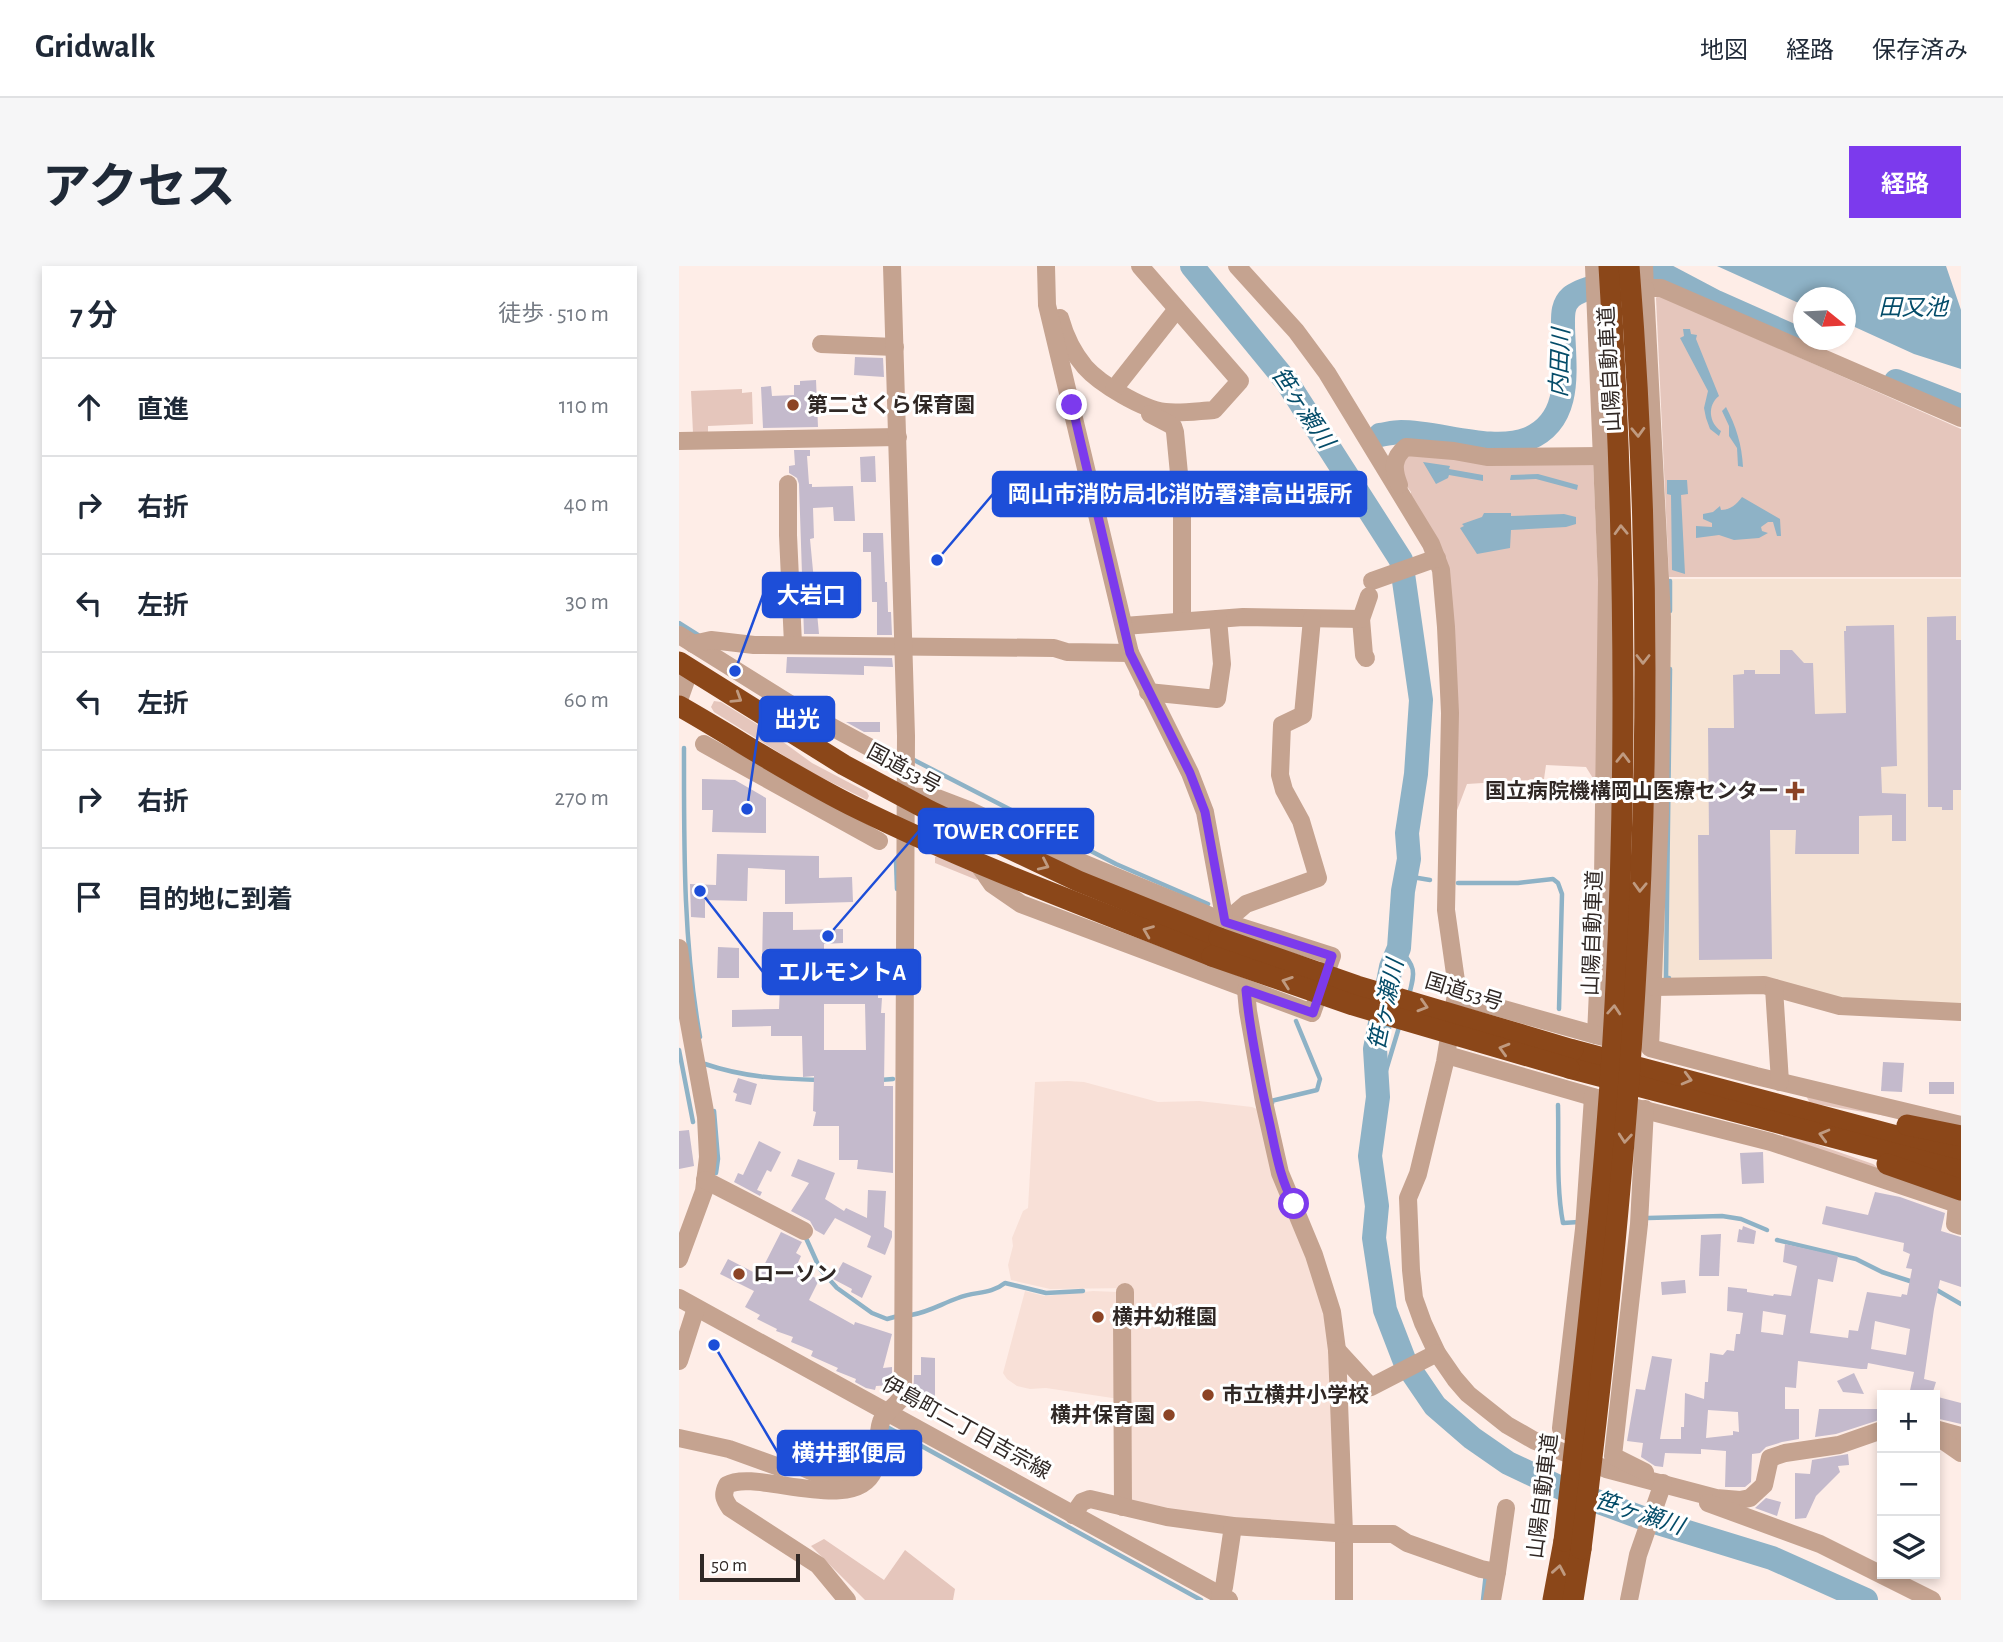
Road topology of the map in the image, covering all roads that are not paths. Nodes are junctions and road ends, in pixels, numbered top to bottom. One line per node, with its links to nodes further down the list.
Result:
1 (892, 266): 11 (street)
2 (1046, 266): 8 (street)
3 (1140, 266): 9 (street)
4 (1237, 266): 19 (street)
5 (1594, 266): 17 (street)
6 (1609, 266): 100 (highway, 山陽自動車道, one-way to 6, bridge)
7 (1642, 273): 14 (street); 53 (street); 100 (highway, 山陽自動車道, one-way to 100, bridge)
8 (1048, 294): 12 (street); 27 (street)
9 (1177, 309): 12 (street); 13 (street)
10 (821, 344): 11 (street)
11 (895, 347): 15 (street)
12 (1114, 389): 13 (street)
13 (1146, 408): 20 (street)
14 (1961, 418)
15 (898, 437): 16 (street); 30 (street)
16 (679, 440)
17 (1602, 456): 19 (street); 60 (street)
18 (788, 484): 29 (street)
19 (1397, 491): 22 (street)
20 (1182, 505): 21 (street); 26 (street)
21 (1241, 505)
22 (1435, 558): 25 (street); 56 (street)
23 (1218, 619): 24 (street); 26 (street); 34 (street)
24 (1313, 619): 25 (street); 51 (street)
25 (1361, 619): 32 (street)
26 (1182, 620): 27 (street)
27 (1124, 626): 31 (street)
28 (686, 639): 29 (street); 37 (street)
29 (793, 644): 30 (street)
30 (904, 646): 31 (street); 43 (street)
31 (1130, 653): 34 (street)
32 (1366, 658)
33 (684, 665): 35 (street); 41 (highway, 国道53号, one-way to 41)
34 (1148, 692): 51 (street)
35 (679, 700)
36 (679, 706): 40 (highway, 国道53号)
37 (793, 706): 39 (street); 41 (street)
38 (704, 744): 42 (street)
39 (880, 753)
40 (777, 763): 42 (street); 45 (highway, 国道53号)
41 (844, 765): 43 (highway, 国道53号)
42 (786, 789): 44 (street)
43 (905, 796): 46 (street); 51 (highway, 国道53号, one-way to 51)
44 (811, 803): 45 (street); 47 (street)
45 (856, 808): 46 (highway, 国道53号)
46 (905, 831): 48 (highway, 国道53号); 85 (street)
47 (879, 841)
48 (978, 864): 49 (highway, 国道53号); 50 (street)
49 (1066, 899): 50 (street); 51 (highway, 国道53号, one-way to 49)
50 (1021, 904): 55 (street)
51 (1218, 938): 55 (street); 63 (highway, 国道53号, bridge)
52 (679, 948): 57 (street)
53 (1654, 987): 54 (street); 61 (street)
54 (1774, 988): 58 (street); 64 (street)
55 (1246, 990): 82 (street)
56 (1457, 996): 59 (street); 62 (street)
57 (683, 1011): 74 (street)
58 (1961, 1012)
59 (1557, 1024): 60 (street); 65 (street)
60 (1596, 1035): 61 (street)
61 (1650, 1048): 64 (street)
62 (1447, 1055): 65 (street); 83 (street)
63 (1571, 1059): 68 (highway, 国道53号, one-way to 68); 71 (highway, 国道53号, one-way to 63)
64 (1780, 1082): 69 (street)
65 (1548, 1084): 66 (street)
66 (1593, 1097): 67 (street); 92 (street)
67 (1645, 1109): 76 (street); 92 (street)
68 (1805, 1110): 70 (highway); 72 (highway, 国道53号)
69 (1961, 1125)
70 (1961, 1136)
71 (1860, 1144): 73 (highway, 国道53号); 75 (highway)
72 (1961, 1153)
73 (1961, 1171)
74 (705, 1180): 77 (street); 78 (street)
75 (1961, 1190)
76 (1961, 1226)
77 (804, 1231)
78 (679, 1258)
79 (1125, 1292): 95 (street)
80 (679, 1298): 81 (street, 伊島町二丁目吉宗線)
81 (696, 1308): 84 (street); 85 (street, 伊島町二丁目吉宗線)
82 (1337, 1350): 83 (street); 99 (street)
83 (1433, 1355): 94 (street)
84 (679, 1362)
85 (888, 1411): 93 (street); 97 (street, 伊島町二丁目吉宗線)
86 (1940, 1430): 88 (street)
87 (1877, 1432): 94 (street)
88 (1961, 1436)
89 (679, 1438): 93 (street)
90 (1940, 1438): 91 (street)
91 (1961, 1453)
92 (1613, 1456): 94 (street)
93 (869, 1478): 103 (street)
94 (1661, 1487): 108 (street); 109 (street)
95 (1123, 1507): 97 (street); 98 (street)
96 (1506, 1507): 101 (street)
97 (1073, 1515): 102 (street, 伊島町二丁目吉宗線)
98 (1233, 1526): 99 (street); 102 (street)
99 (1344, 1533): 101 (street); 104 (street)
100 (1573, 1545): 106 (highway, 山陽自動車道, one-way to 100); 107 (highway, 山陽自動車道)
101 (1490, 1570): 105 (street)
102 (1225, 1597)
103 (847, 1600)
104 (1344, 1600)
105 (1493, 1600)
106 (1553, 1600)
107 (1573, 1600)
108 (1629, 1600)
109 (1933, 1600)

